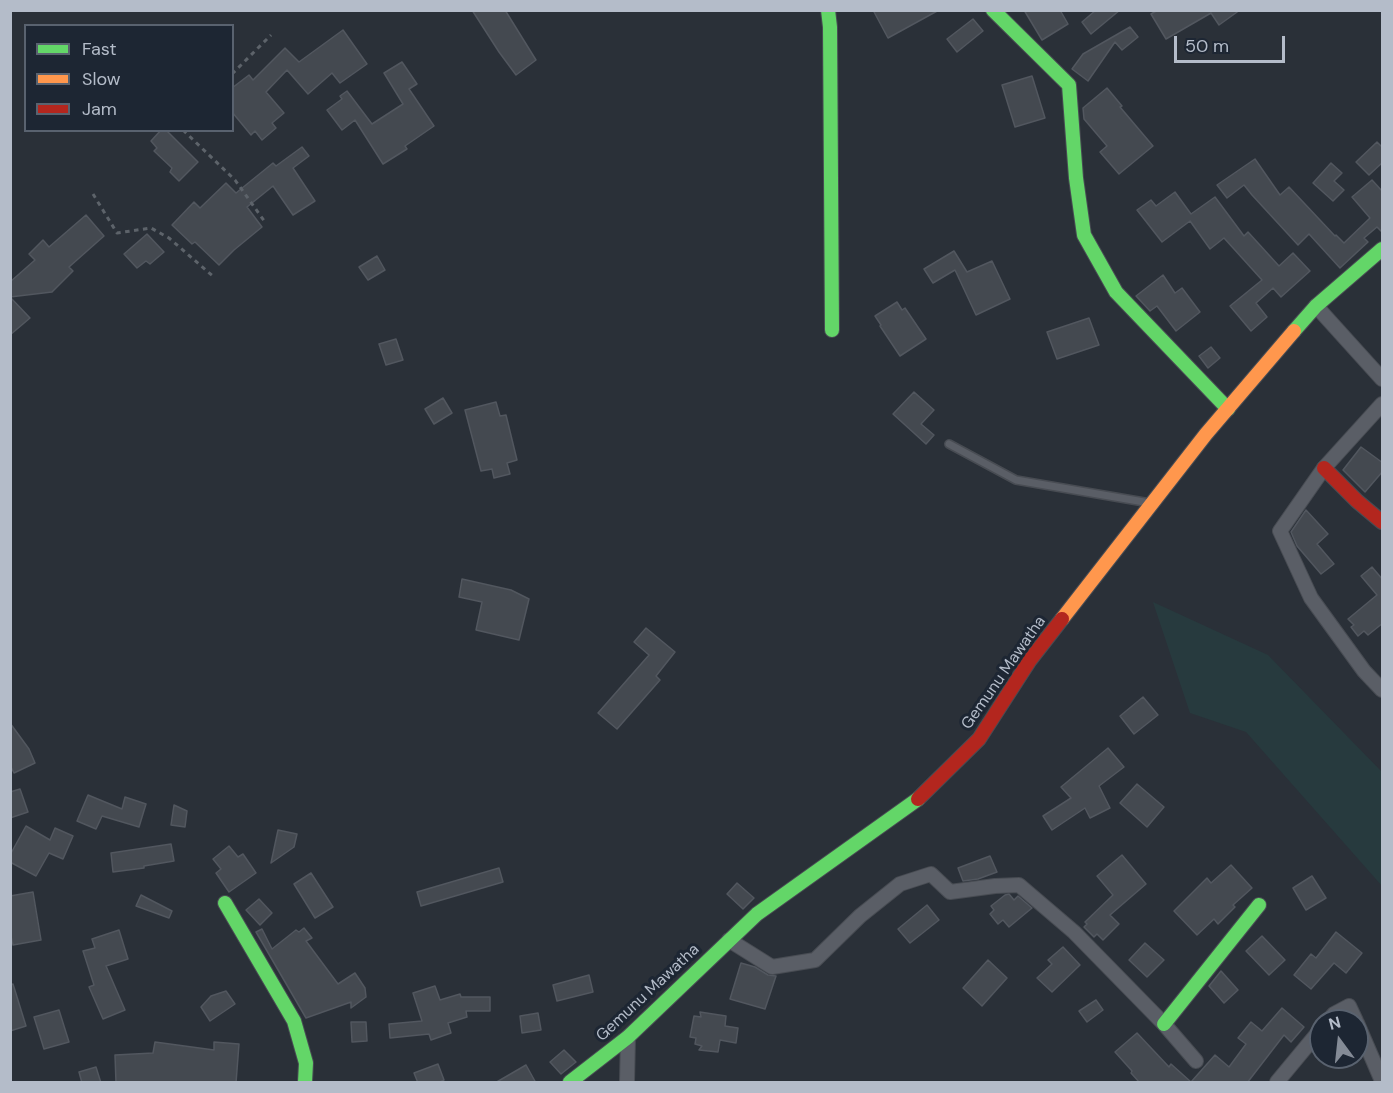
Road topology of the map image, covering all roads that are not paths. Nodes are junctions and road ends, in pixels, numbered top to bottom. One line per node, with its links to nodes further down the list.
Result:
1 (828, 10): 5 (street)
2 (993, 10): 8 (street)
3 (1383, 249): 4 (street, Gemunu Mawatha)
4 (1316, 306): 6 (street); 8 (street, Gemunu Mawatha)
5 (832, 330)
6 (1383, 379)
7 (1383, 404): 10 (street)
8 (1228, 409): 11 (street, Gemunu Mawatha)
9 (949, 444): 11 (lane)
10 (1324, 468): 12 (street); 13 (street)
11 (1153, 503): 16 (street, Gemunu Mawatha)
12 (1383, 522)
13 (1383, 690)
14 (225, 903): 23 (street)
15 (1259, 905): 17 (street)
16 (729, 940): 17 (street); 18 (street, Gemunu Mawatha)
17 (1164, 1024): 21 (street)
18 (628, 1037): 24 (street, Gemunu Mawatha); 25 (street)
19 (1309, 1043): 26 (street)
20 (1369, 1049): 22 (street)
21 (1196, 1061)
22 (1383, 1081)
23 (305, 1083)
24 (570, 1083)
25 (627, 1083)
26 (1276, 1083)

